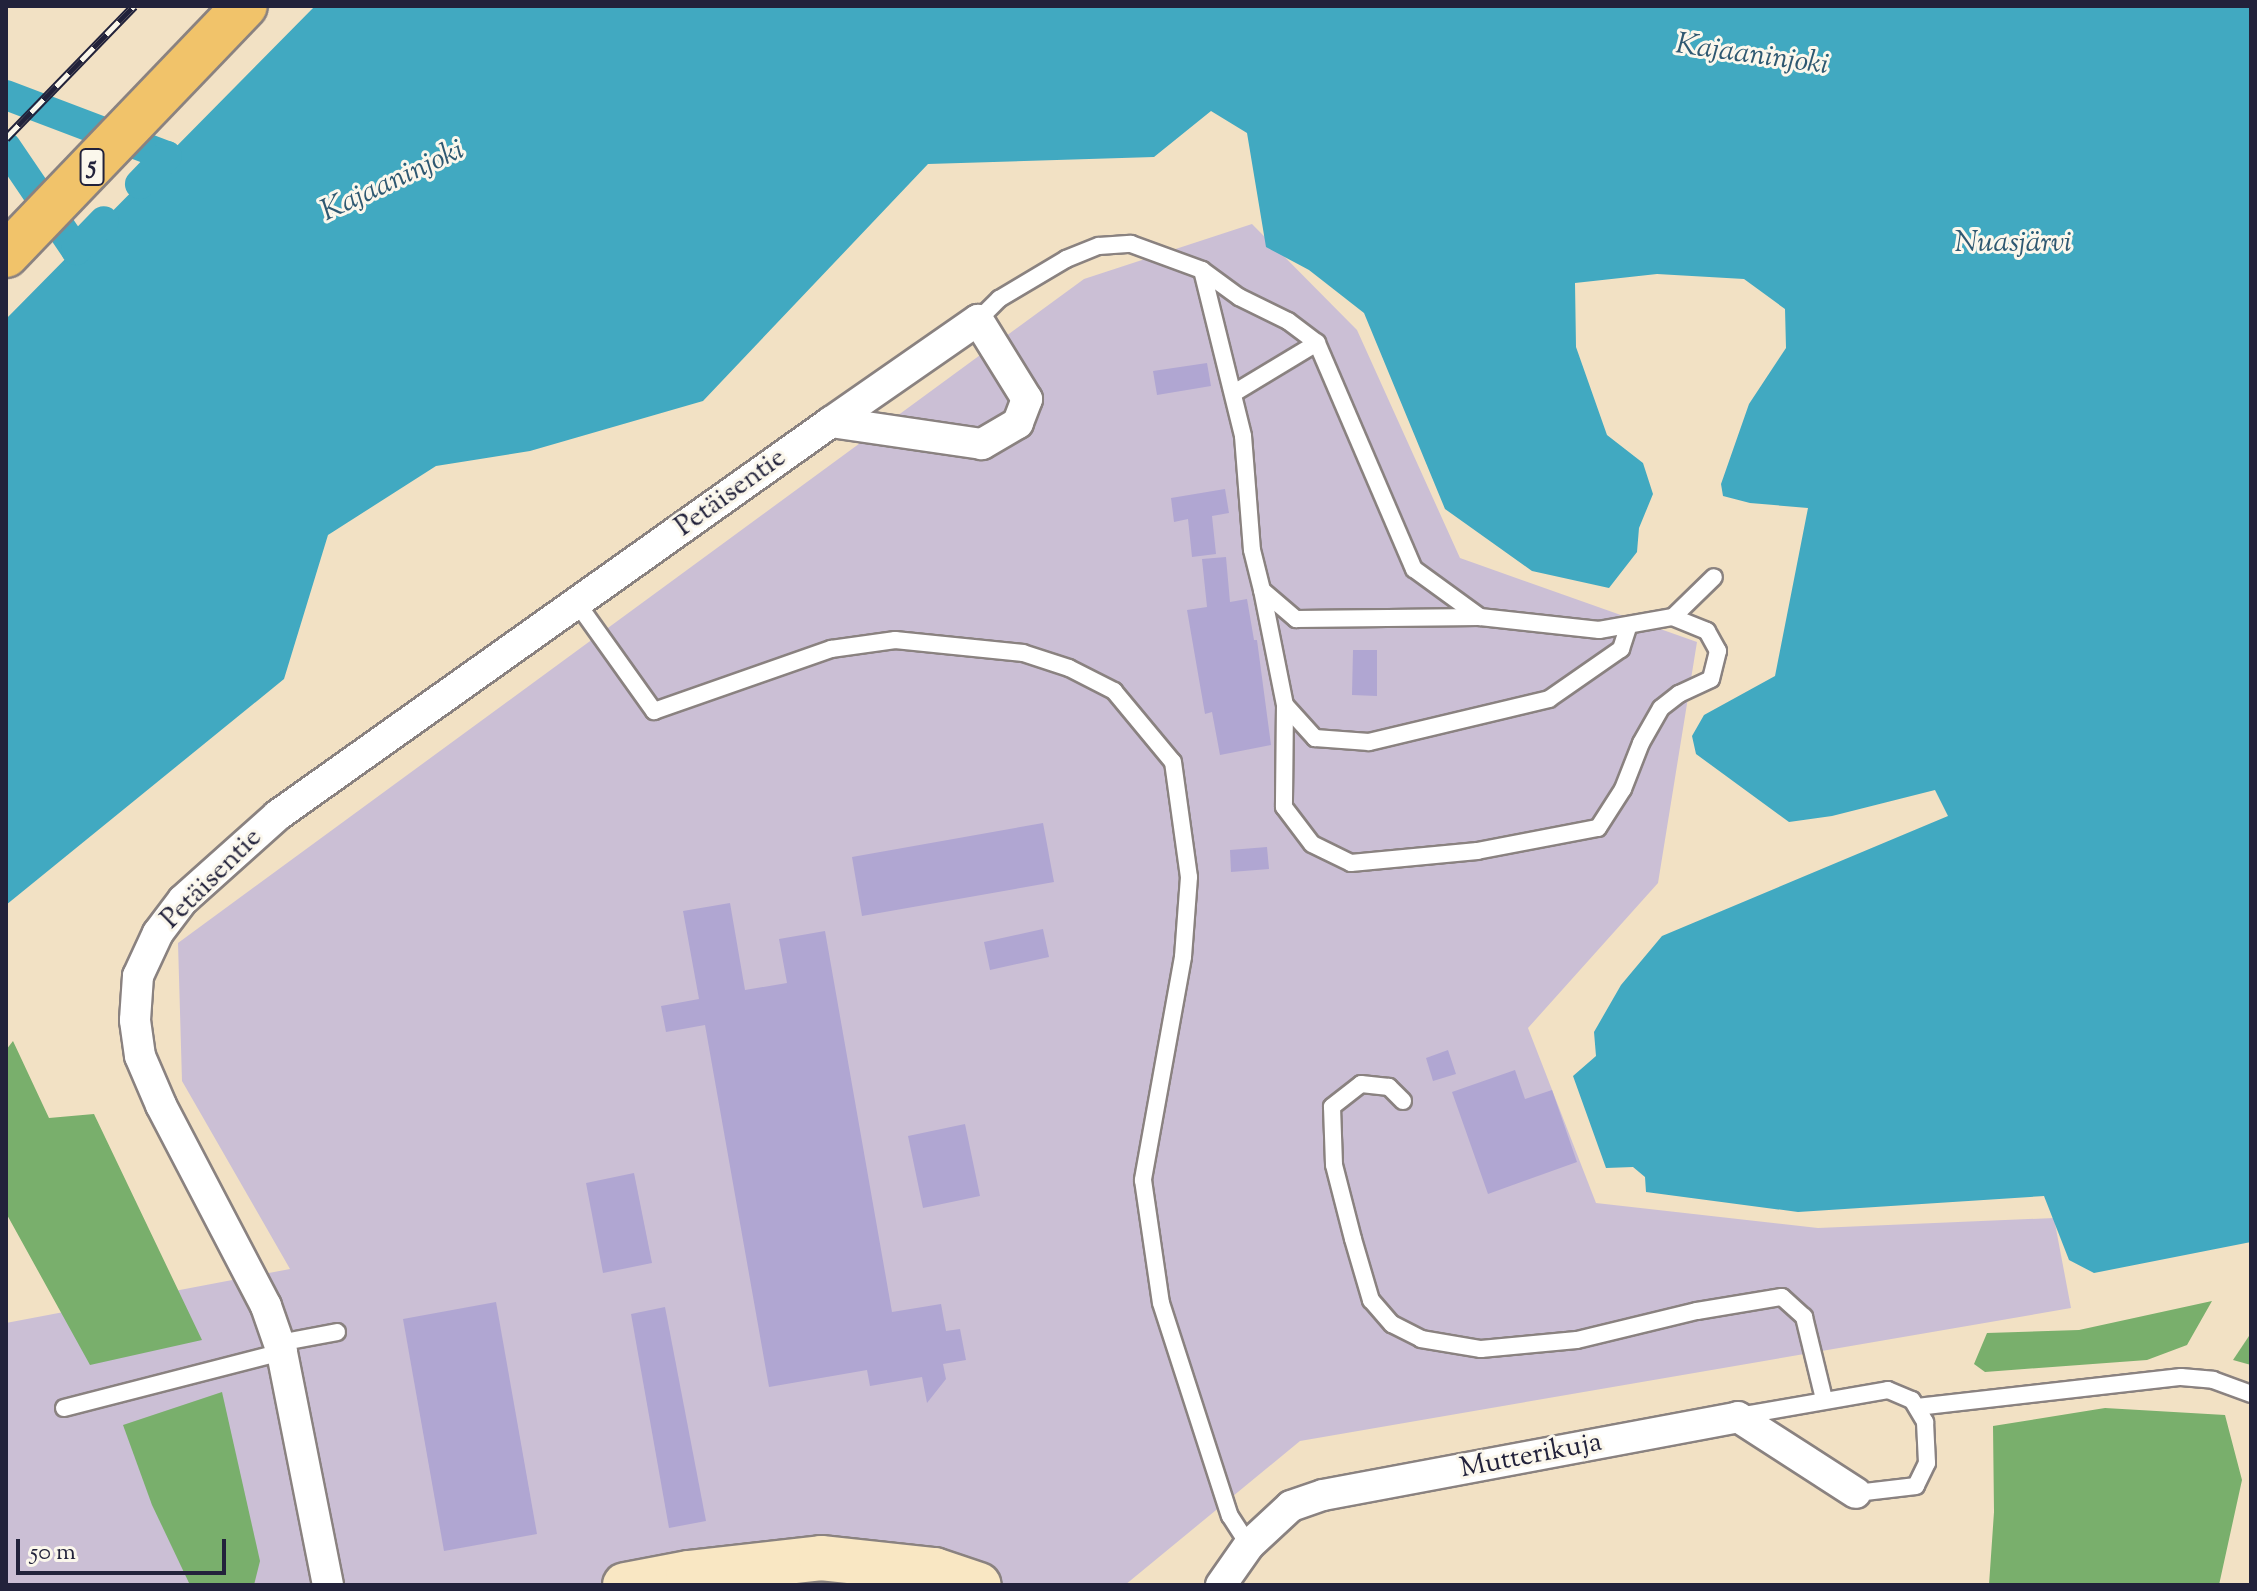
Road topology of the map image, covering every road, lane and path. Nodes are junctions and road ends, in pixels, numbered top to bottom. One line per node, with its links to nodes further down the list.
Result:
1 (245, 6): 2 (highway, 5)
2 (21, 240)
3 (1202, 270): 4 (lane); 5 (lane); 6 (lane)
4 (978, 320): 7 (street, Petäisentie); 7 (street)
5 (1317, 343): 6 (lane); 11 (lane)
6 (1234, 393): 9 (lane)
7 (831, 422): 10 (street, Petäisentie)
8 (1714, 577): 12 (lane)
9 (1262, 590): 11 (lane); 14 (lane)
10 (577, 603): 17 (street, Petäisentie); 24 (lane)
11 (1480, 617): 13 (lane)
12 (1673, 617): 13 (lane); 14 (lane)
13 (1629, 625): 14 (lane)
14 (1285, 705)
15 (1403, 1101): 19 (lane)
16 (337, 1332): 17 (lane)
17 (280, 1348): 21 (lane); 25 (street, Petäisentie)
18 (2251, 1394): 20 (lane)
19 (1824, 1399): 20 (lane); 22 (lane)
20 (1917, 1407): 23 (lane)
21 (64, 1408)
22 (1738, 1417): 23 (street); 24 (street, Mutterikuja)
23 (1856, 1493)
24 (1249, 1545): 28 (street, Mutterikuja)
25 (328, 1585)
26 (625, 1585): 27 (street)
27 (979, 1585)
28 (1221, 1585)

